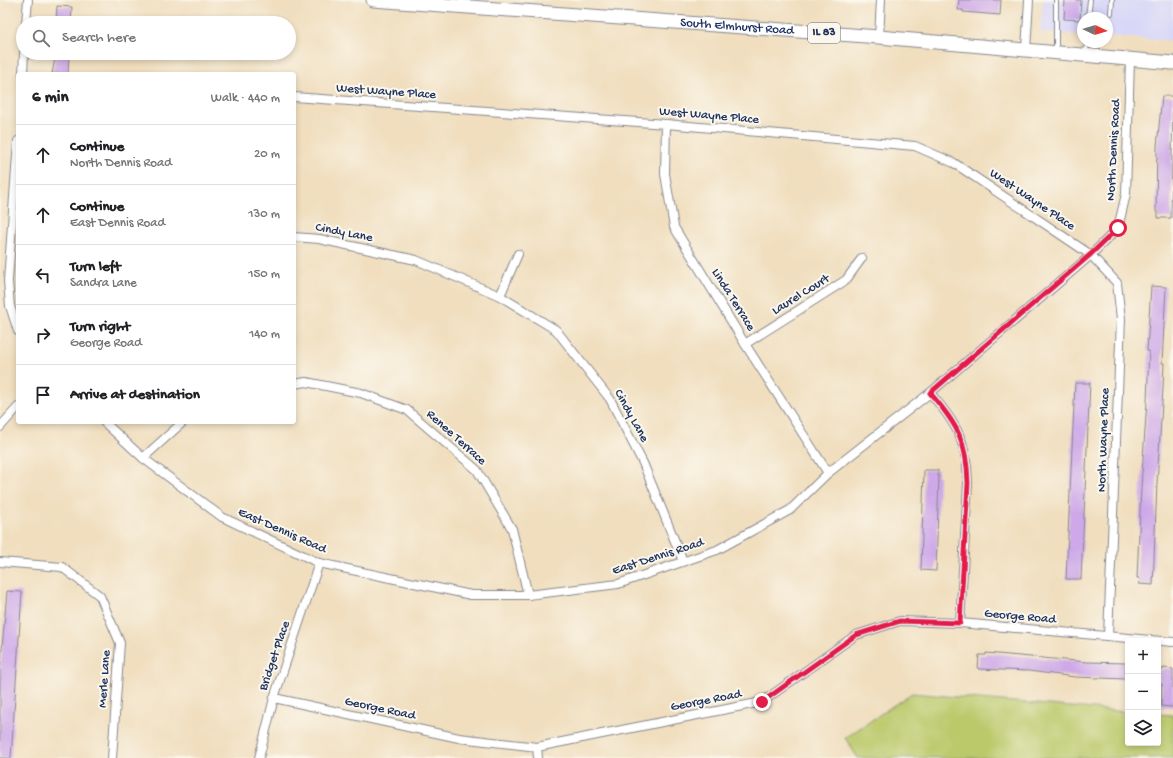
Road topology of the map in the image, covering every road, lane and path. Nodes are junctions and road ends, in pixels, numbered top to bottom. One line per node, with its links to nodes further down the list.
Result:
1 (28, 0): 10 (street)
2 (373, 0): 11 (main road, South Elmhurst Road / IL 83)
3 (881, 0): 11 (street)
4 (1029, 0): 13 (street)
5 (1056, 0): 14 (lane)
6 (1090, 0): 8 (lane)
7 (1112, 0): 9 (lane)
8 (1089, 12)
9 (1111, 12)
10 (27, 16)
11 (879, 37): 13 (main road, South Elmhurst Road / IL 83)
12 (1087, 48): 15 (lane)
13 (1026, 50): 14 (main road, South Elmhurst Road / IL 83)
14 (1056, 53): 15 (main road, South Elmhurst Road / IL 83)
15 (1086, 55): 16 (main road, South Elmhurst Road / IL 83)
16 (1130, 59): 18 (main road, South Elmhurst Road / IL 83); 25 (street, North Dennis Road)
17 (24, 60): 19 (street)
18 (1173, 63)
19 (23, 72)
20 (296, 97): 21 (street, West Wayne Place)
21 (666, 124): 25 (street, West Wayne Place); 29 (street, Linda Terrace)
22 (16, 168): 28 (street)
23 (296, 238): 27 (street, Cindy Lane)
24 (518, 254): 27 (street)
25 (1091, 254): 31 (street, East Dennis Road); 43 (street, North Wayne Place)
26 (862, 258): 29 (street, Laurel Court)
27 (500, 296): 38 (street, Cindy Lane)
28 (16, 325)
29 (745, 344): 37 (street, Linda Terrace)
30 (296, 384): 41 (street, Renee Terrace)
31 (930, 393): 37 (street, East Dennis Road); 42 (street)
32 (16, 409): 35 (street)
33 (106, 424): 36 (street, East Dennis Road)
34 (181, 424): 36 (street)
35 (0, 427)
36 (144, 458): 40 (street, East Dennis Road)
37 (828, 473): 38 (street, East Dennis Road)
38 (683, 561): 41 (street, East Dennis Road)
39 (0, 562): 47 (street, Merle Lane)
40 (319, 563): 41 (street, East Dennis Road); 45 (street, Bridget Place)
41 (528, 595)
42 (960, 623): 43 (street, George Road); 46 (street, George Road)
43 (1108, 636): 44 (street, George Road)
44 (1173, 642)
45 (274, 698): 46 (street, George Road); 48 (street, Bridget Place)
46 (537, 747): 49 (street)
47 (112, 758)
48 (259, 758)
49 (538, 758)

